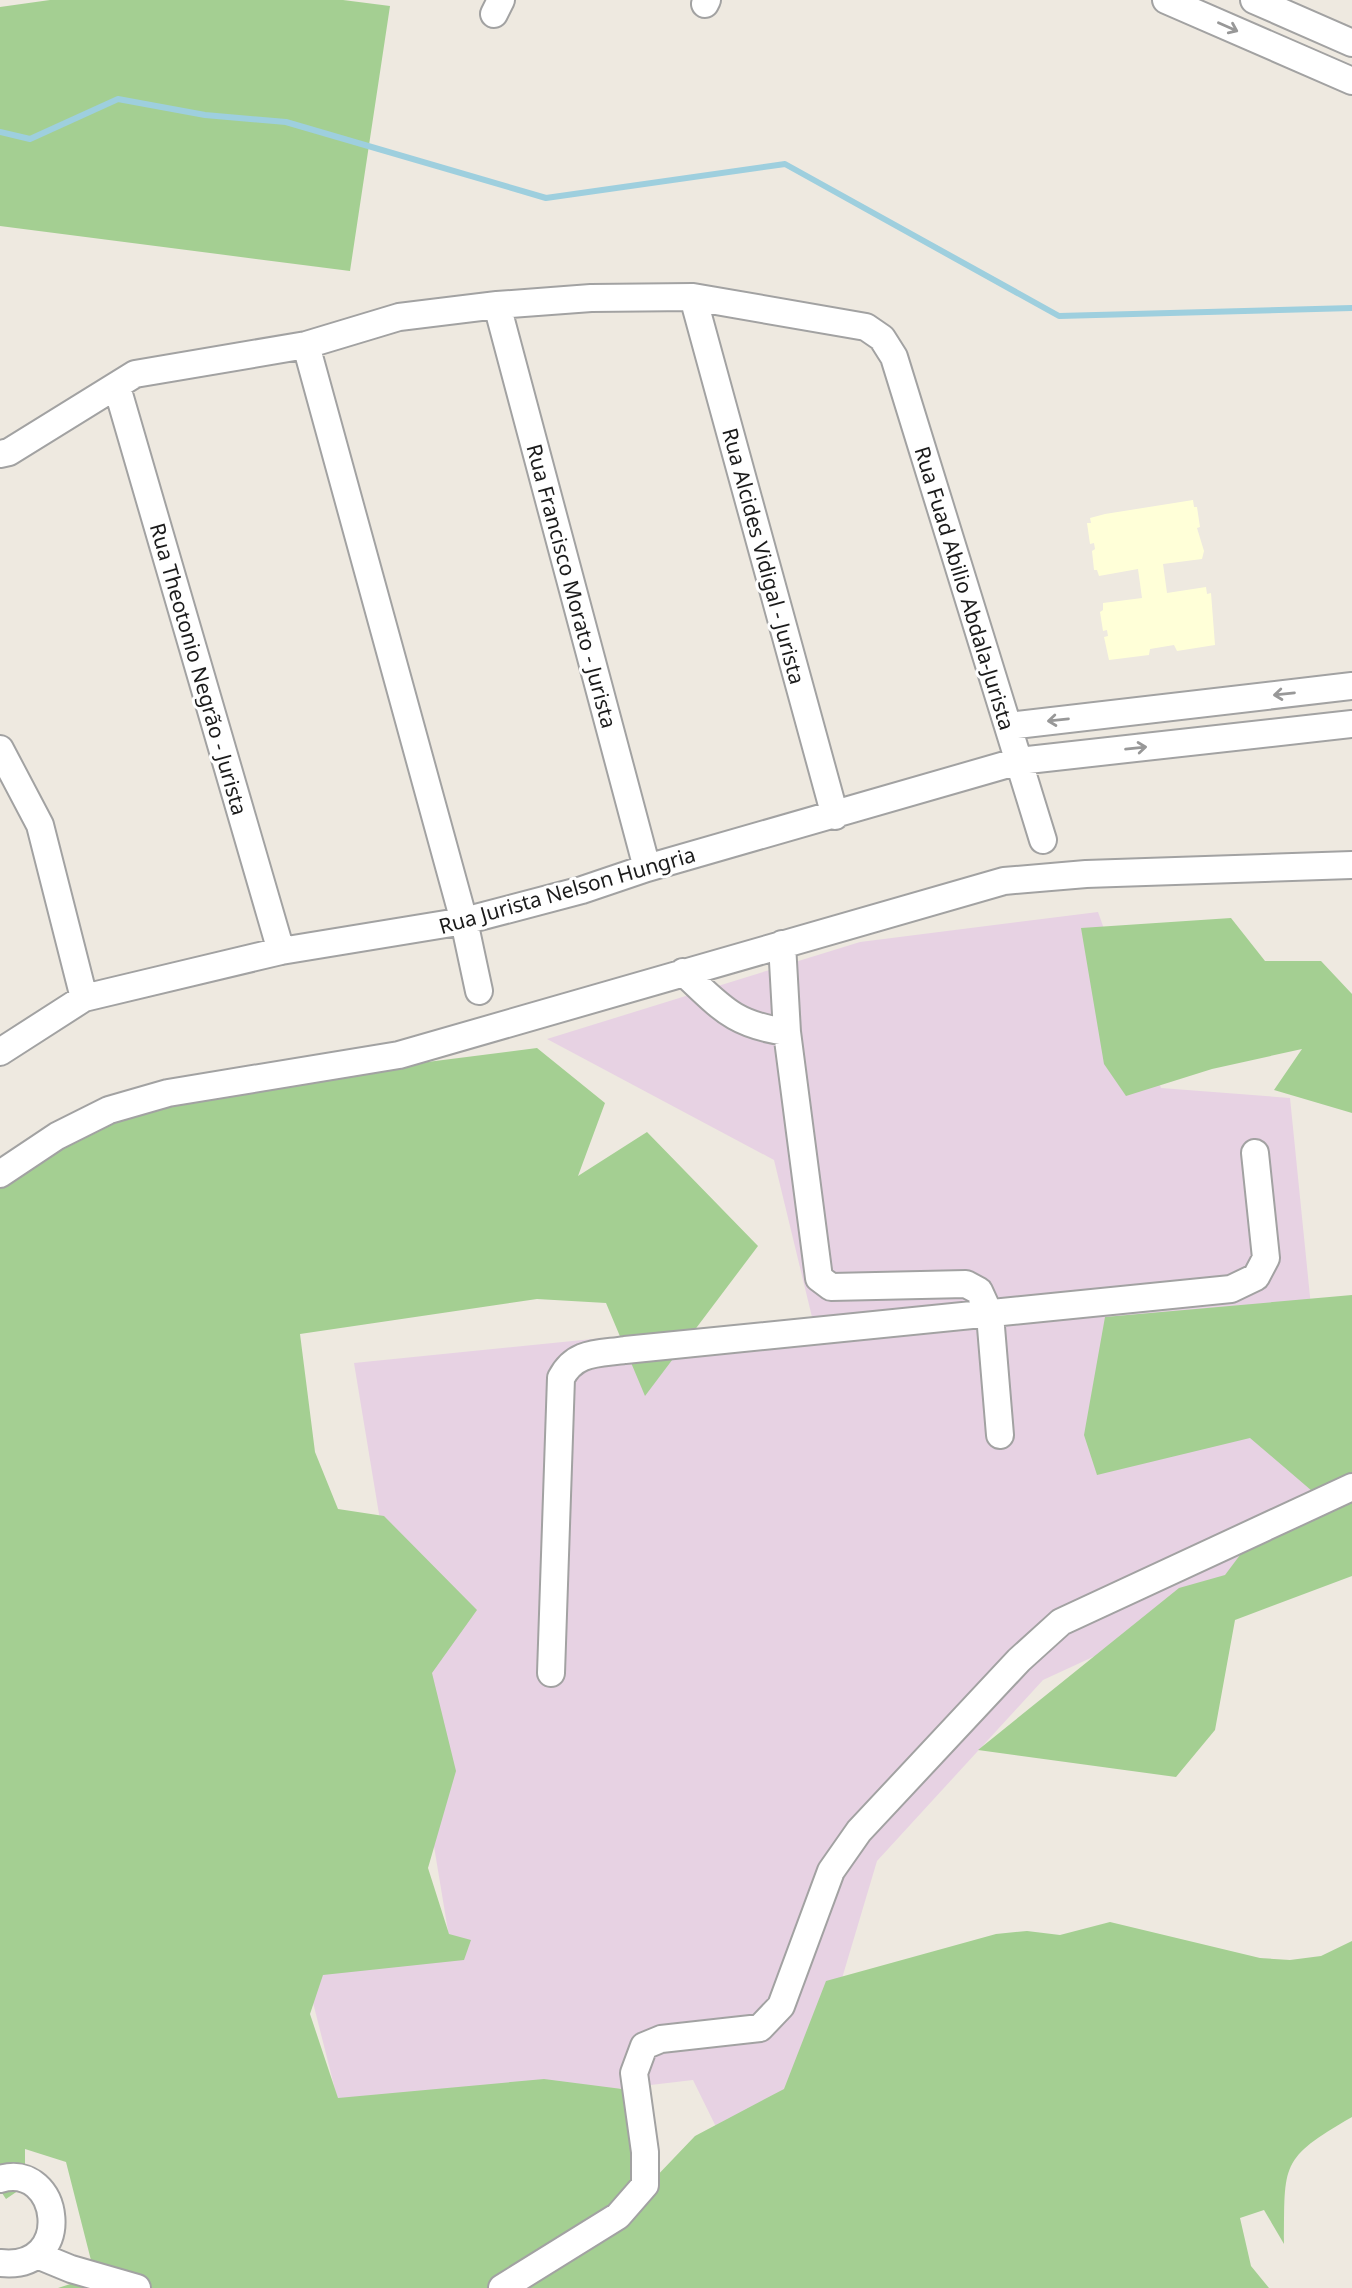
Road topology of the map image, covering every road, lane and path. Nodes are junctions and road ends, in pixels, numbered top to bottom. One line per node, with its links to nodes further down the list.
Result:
1 (1166, 0): 4 (street, one-way to 4)
2 (1254, 0): 3 (street)
3 (1352, 43)
4 (1352, 81)
5 (693, 297): 6 (street); 12 (street, Rua Fuad Abilio Abdala-Jurista); 15 (street, Rua Alcides Vidigal - Jurista)
6 (497, 305): 7 (street); 18 (street, Rua Francisco Morato - Jurista)
7 (306, 345): 8 (street); 19 (street)
8 (117, 387): 9 (street); 21 (street, Rua Theotonio Negrão - Jurista)
9 (0, 454)
10 (1352, 687): 12 (street, one-way to 12)
11 (1352, 724): 14 (street, Rua Jurista Nelson Hungria, one-way to 11)
12 (1008, 726): 14 (street, Rua Fuad Abilio Abdala-Jurista)
13 (0, 749): 24 (street)
14 (1019, 761): 15 (street, Rua Jurista Nelson Hungria); 16 (street, Rua Fuad Abilio Abdala-Jurista)
15 (835, 816): 18 (street, Rua Jurista Nelson Hungria)
16 (1043, 839)
17 (1352, 865): 20 (street)
18 (647, 868): 19 (street, Rua Jurista Nelson Hungria)
19 (464, 921): 21 (street, Rua Jurista Nelson Hungria); 23 (street)
20 (782, 944): 22 (street); 25 (street)
21 (281, 951): 24 (street, Rua Jurista Nelson Hungria)
22 (683, 972): 25 (street); 28 (street)
23 (479, 991)
24 (85, 998): 26 (street, Rua Jurista Nelson Hungria)
25 (787, 1032): 29 (street)
26 (0, 1052)
27 (1255, 1153): 29 (street)
28 (0, 1174)
29 (990, 1315): 30 (street); 32 (street)
30 (1000, 1435)
31 (1352, 1487): 37 (street)
32 (551, 1673)
33 (0, 2179): 34 (street)
34 (37, 2255): 35 (street); 36 (street)
35 (0, 2263)
36 (137, 2288)
37 (502, 2288)

